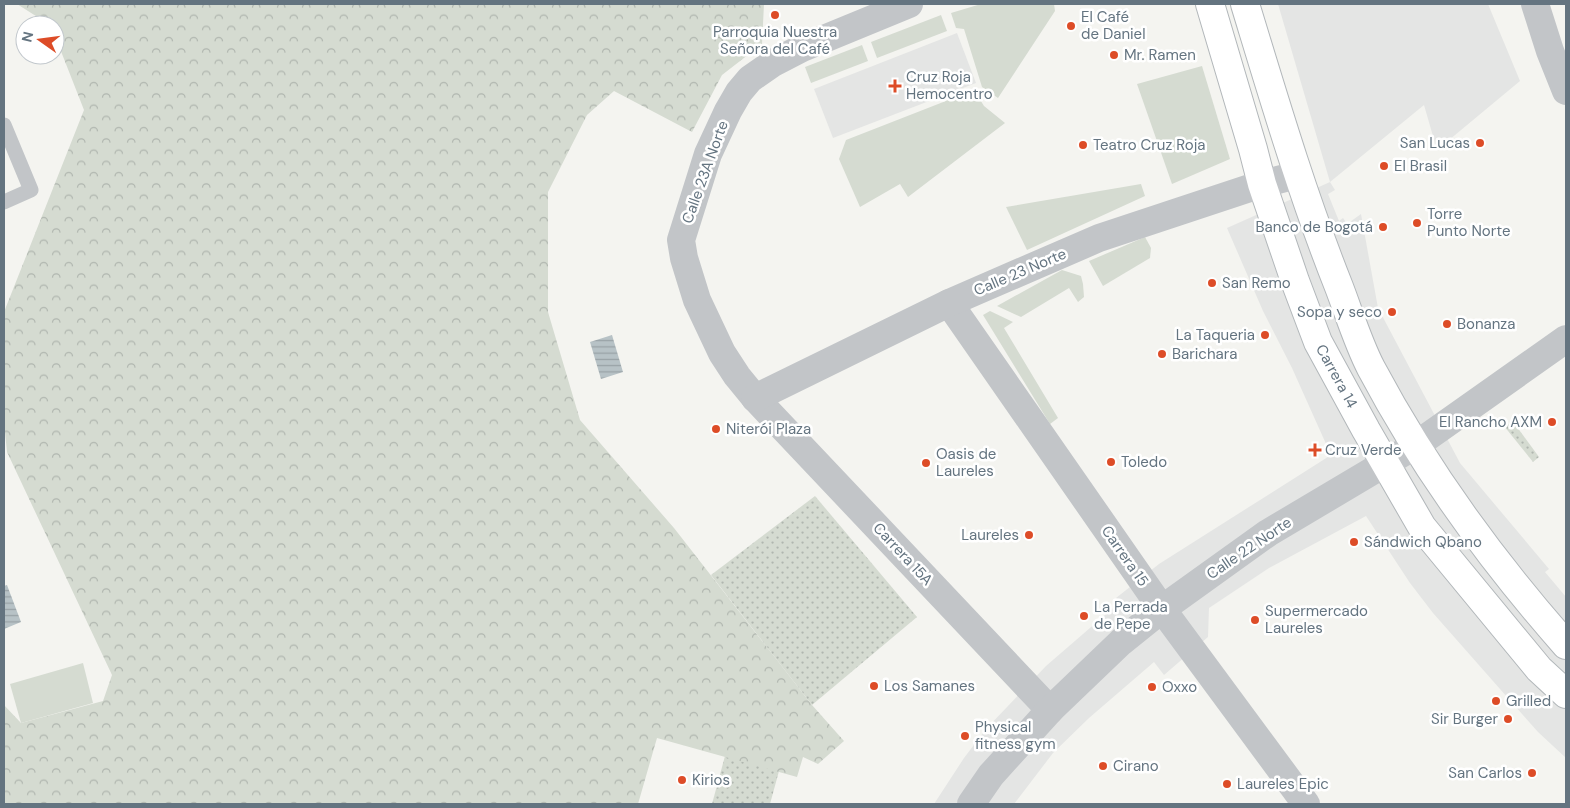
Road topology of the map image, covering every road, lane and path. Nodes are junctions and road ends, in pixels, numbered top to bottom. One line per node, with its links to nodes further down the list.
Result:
1 (909, 4): 10 (street, Calle 23A Norte)
2 (1210, 4): 8 (main road, Carrera 14)
3 (1245, 4): 7 (main road)
4 (1535, 4): 5 (street)
5 (1566, 91)
6 (4, 125): 9 (lane)
7 (1298, 175): 8 (street, Calle 23 Norte); 14 (main road)
8 (1262, 184): 11 (street, Calle 23 Norte); 15 (main road, Carrera 14)
9 (4, 202)
10 (681, 240): 13 (street, Carrera 15A)
11 (949, 303): 13 (street, Calle 23 Norte); 16 (street, Carrera 15)
12 (1566, 339): 14 (street, Calle 22 Norte)
13 (755, 398): 19 (street, Carrera 15A)
14 (1416, 445): 15 (street, Calle 22 Norte); 17 (main road)
15 (1385, 464): 16 (street, Calle 22 Norte); 18 (main road, Carrera 14)
16 (1162, 608): 19 (street, Calle 22 Norte); 21 (street, Carrera 15)
17 (1566, 645)
18 (1566, 694)
19 (1050, 710): 20 (street, Calle 22 Norte)
20 (971, 804)
21 (1306, 804)

